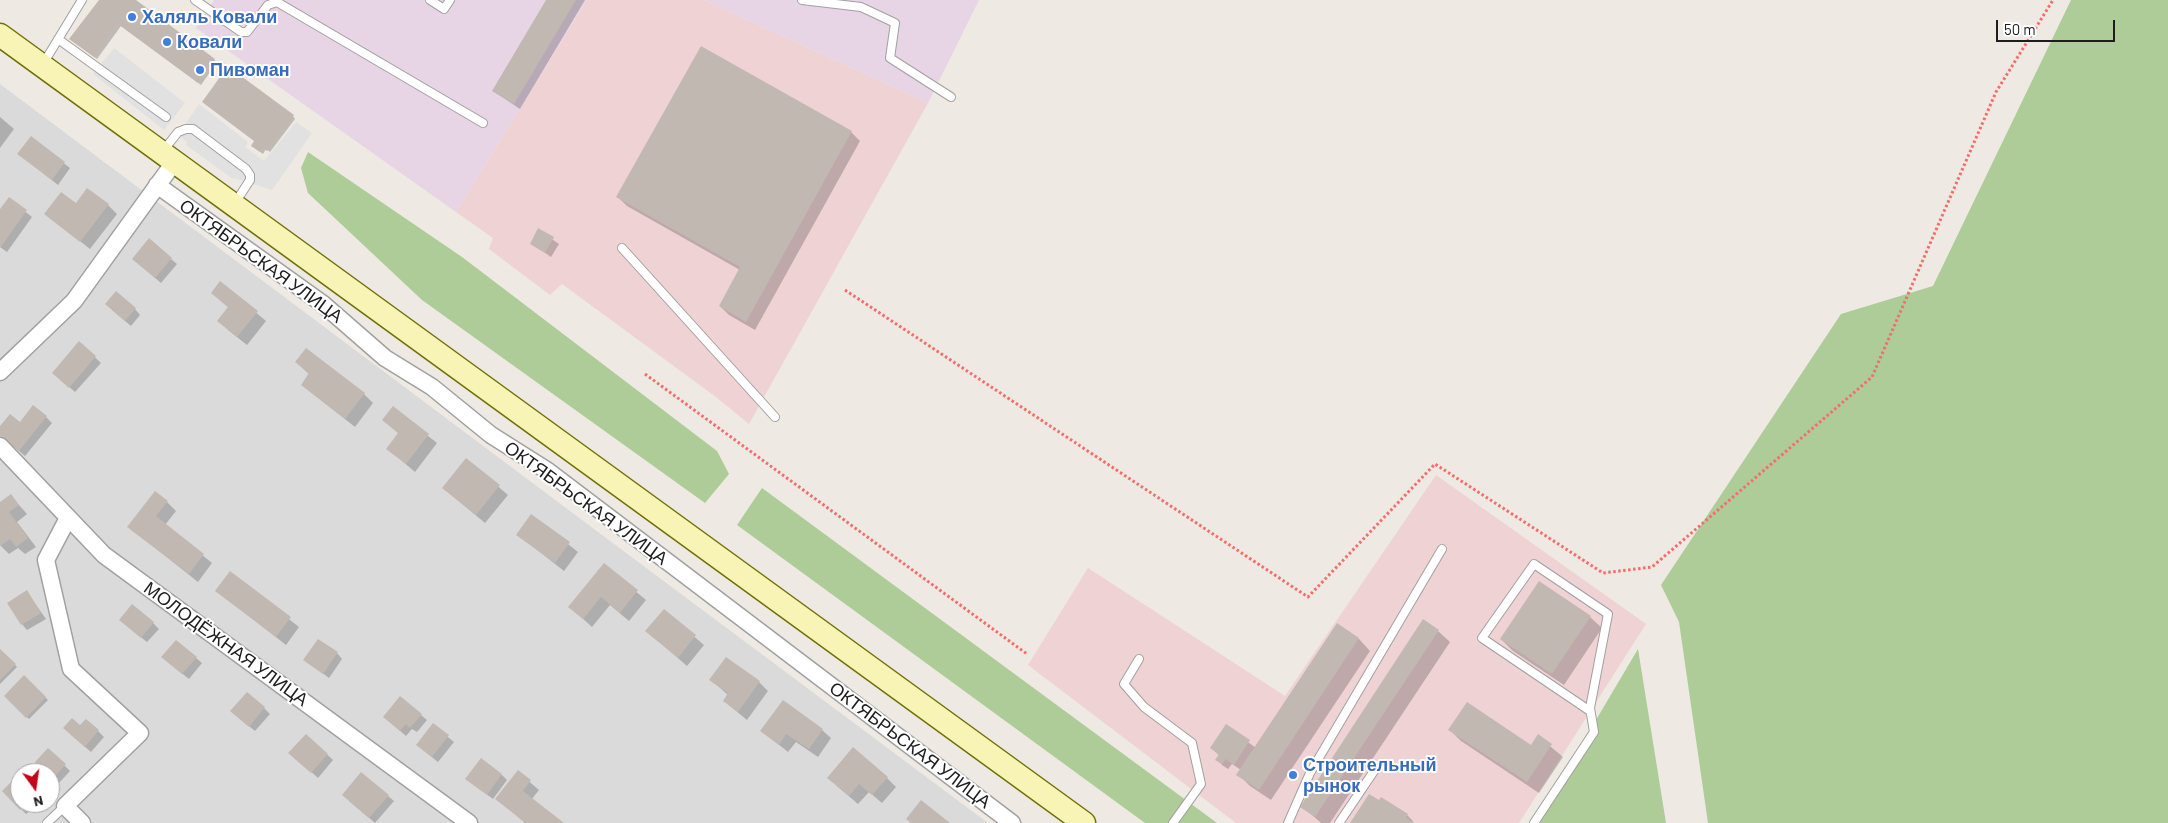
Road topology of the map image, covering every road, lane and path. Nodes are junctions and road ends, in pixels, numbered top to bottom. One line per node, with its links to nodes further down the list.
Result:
1 (82, 0): 8 (lane)
2 (195, 0): 12 (lane)
3 (430, 0): 4 (lane)
4 (450, 0)
5 (802, 0): 10 (lane)
6 (2053, 0): 17 (path)
7 (0, 34): 9 (main road)
8 (58, 39): 9 (lane); 11 (lane)
9 (42, 65): 13 (main road)
10 (951, 97)
11 (166, 117)
12 (483, 123)
13 (169, 156): 14 (street); 15 (main road); 15 (lane)
14 (158, 185): 18 (street); 32 (street, ОКТЯБРЬСКАЯ УЛИЦА)
15 (234, 204): 33 (main road)
16 (622, 248): 20 (lane)
17 (845, 290)
18 (0, 372)
19 (645, 374): 24 (path)
20 (775, 417)
21 (0, 446): 22 (street, МОЛОДЁЖНАЯ УЛИЦА)
22 (68, 518): 28 (street); 31 (street, МОЛОДЁЖНАЯ УЛИЦА)
23 (1442, 549): 35 (lane)
24 (1027, 654)
25 (1139, 659): 34 (lane)
26 (1590, 711): 26 (lane); 37 (lane)
27 (1376, 768): 36 (lane)
28 (65, 806): 29 (lane); 30 (street)
29 (47, 823)
30 (82, 823)
31 (469, 823)
32 (1012, 823)
33 (1084, 823)
34 (1173, 823)
35 (1288, 823)
36 (1339, 823)
37 (1534, 823)

